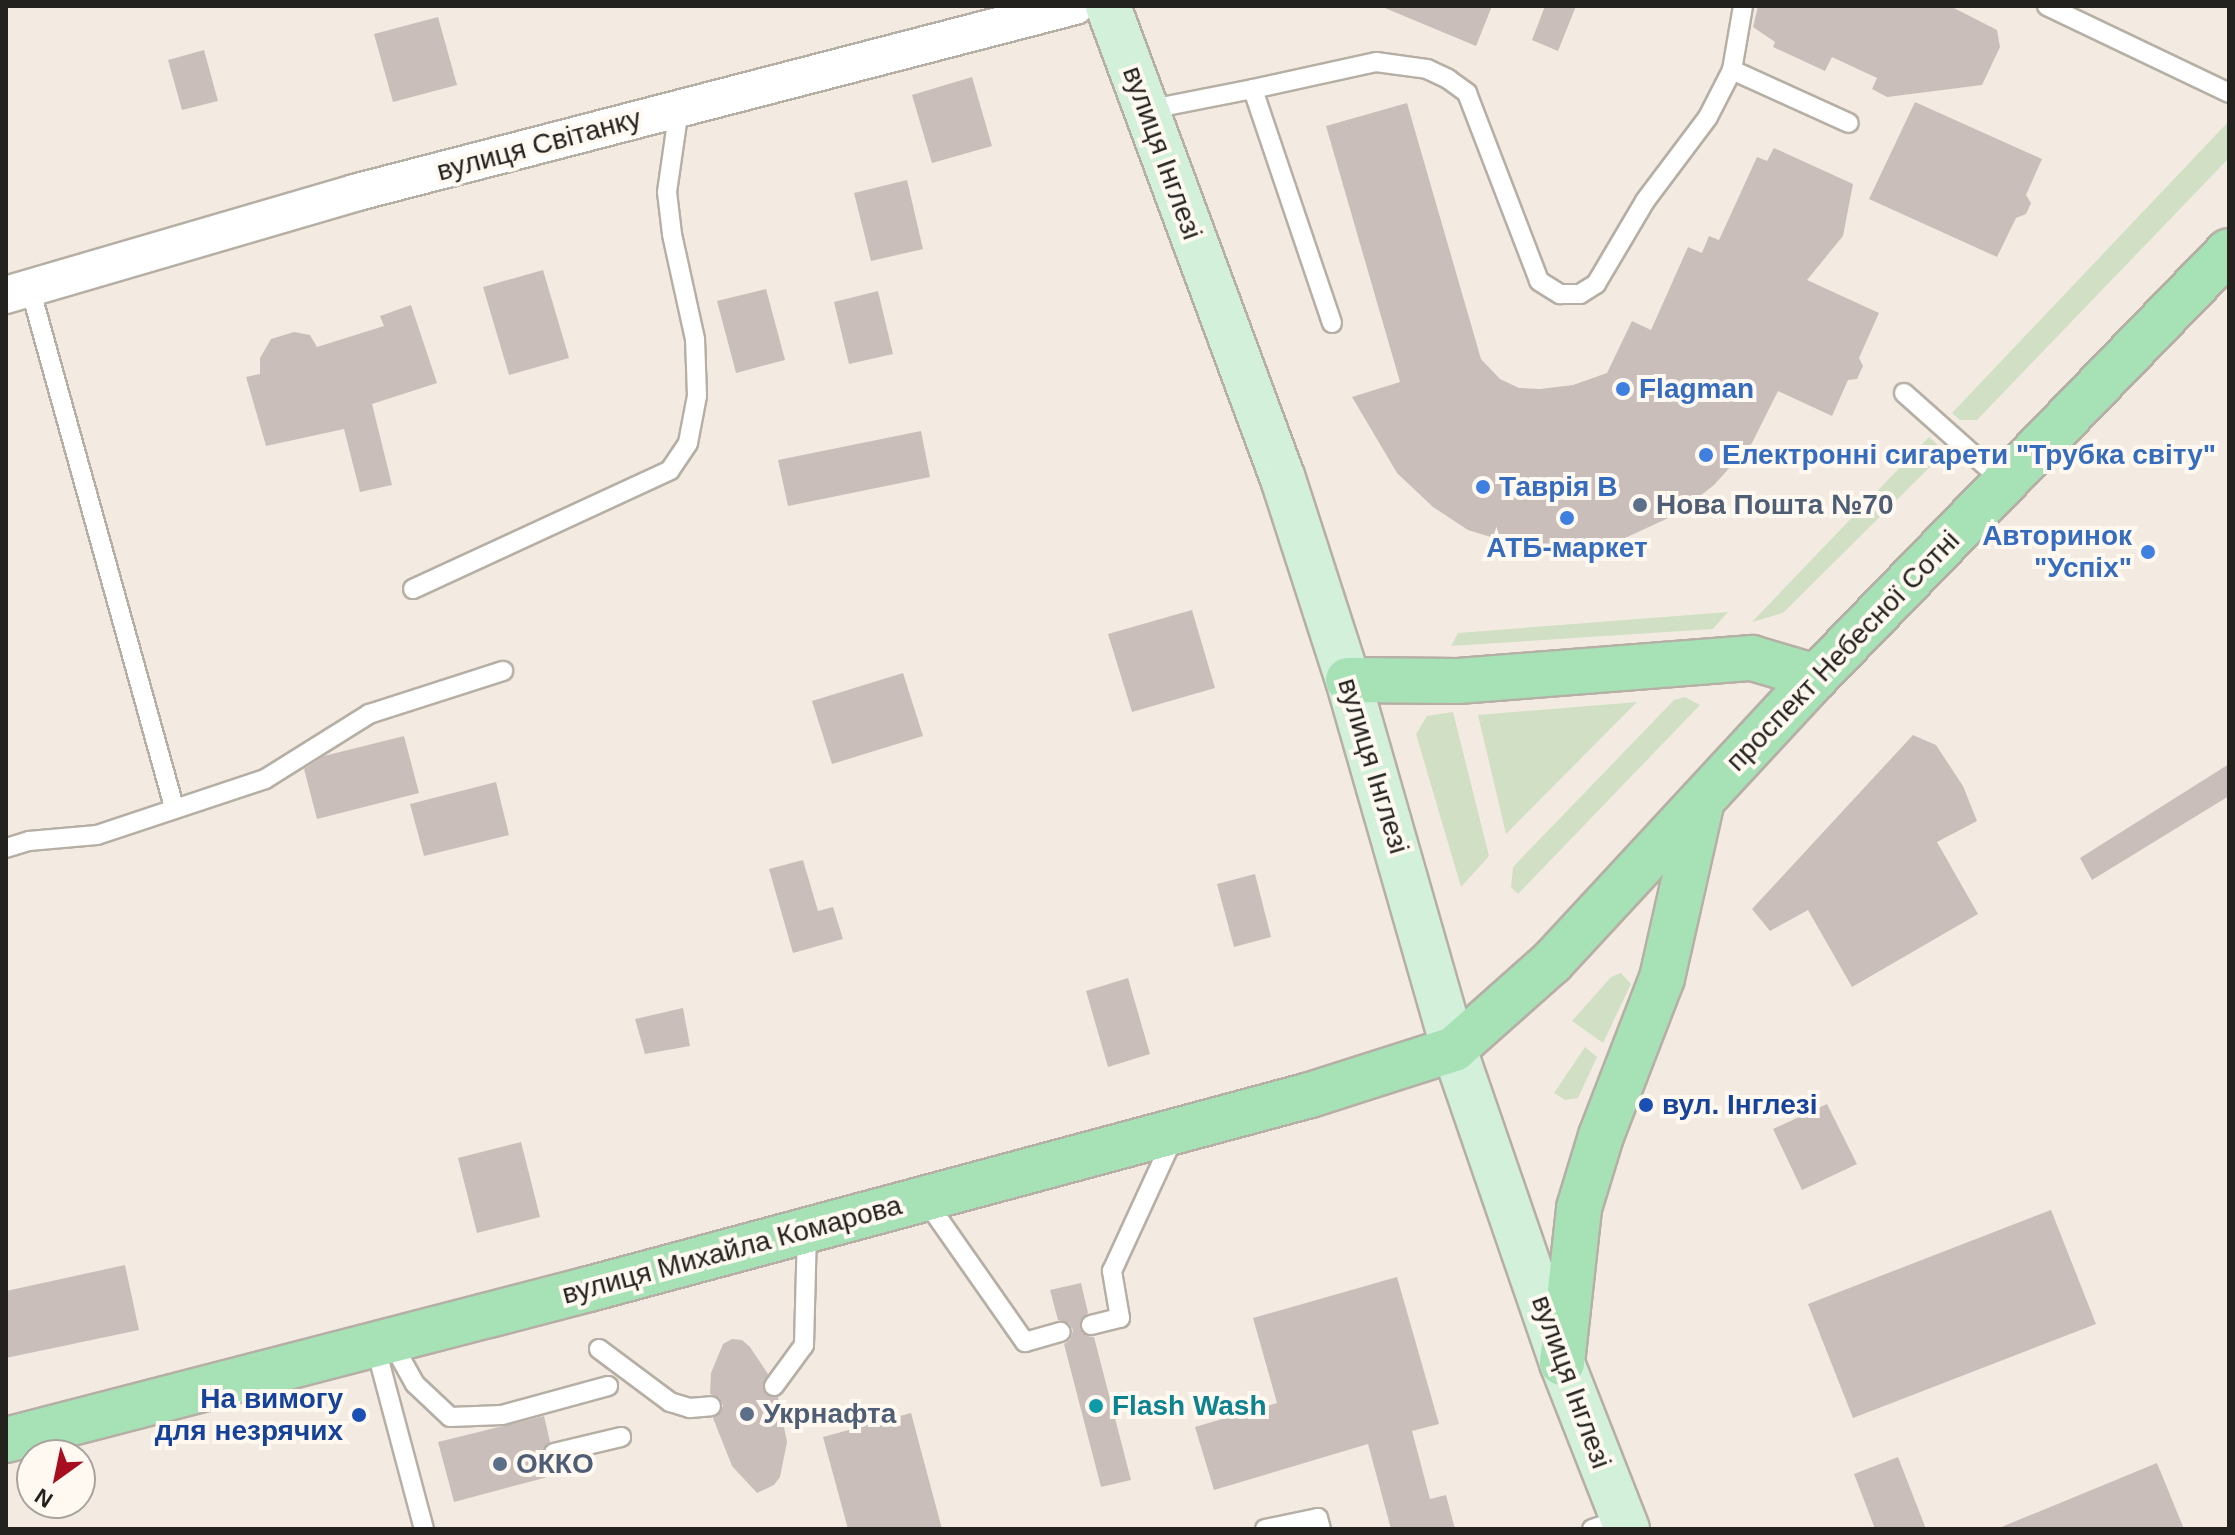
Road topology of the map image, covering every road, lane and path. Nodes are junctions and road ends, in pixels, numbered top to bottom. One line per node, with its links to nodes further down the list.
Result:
1 (1075, 6): 8 (street, вулиця Світанку)
2 (1108, 6): 9 (main road, вулиця Інглезі)
3 (1743, 6): 5 (lane)
4 (2047, 6): 7 (lane)
5 (1732, 70): 6 (lane); 10 (lane)
6 (1253, 89): 9 (lane); 13 (lane)
7 (2229, 93)
8 (679, 109): 12 (street, вулиця Світанку); 16 (lane)
9 (1146, 110): 19 (main road, вулиця Інглезі)
10 (1849, 123)
11 (2229, 251): 15 (main road, проспект Небесної Сотні)
12 (18, 291): 21 (lane)
13 (1332, 323)
14 (1904, 393): 15 (lane)
15 (2005, 483): 18 (main road, проспект Небесної Сотні)
16 (413, 589)
17 (503, 671): 21 (lane)
18 (1816, 677): 19 (main road); 20 (main road, проспект Небесної Сотні)
19 (1348, 680): 23 (main road, вулиця Інглезі)
20 (1702, 800): 23 (main road, проспект Небесної Сотні); 31 (main road)
21 (174, 807): 22 (lane)
22 (6, 848)
23 (1454, 1049): 24 (main road, вулиця Михайла Комарова); 31 (main road, вулиця Інглезі)
24 (1177, 1131): 25 (main road, вулиця Михайла Комарова); 27 (lane)
25 (924, 1198): 26 (main road, вулиця Михайла Комарова); 28 (lane)
26 (807, 1229): 29 (main road, вулиця Михайла Комарова); 33 (lane)
27 (1091, 1325)
28 (1061, 1332)
29 (383, 1343): 32 (lane); 36 (main road, вулиця Михайла Комарова); 39 (lane)
30 (599, 1349): 34 (lane)
31 (1562, 1363): 38 (main road, вулиця Інглезі)
32 (608, 1386)
33 (774, 1386)
34 (711, 1406)
35 (621, 1437): 37 (lane)
36 (6, 1440)
37 (554, 1453)
38 (1614, 1526)
39 (424, 1529)
40 (1265, 1529): 41 (lane)
41 (1321, 1529)

